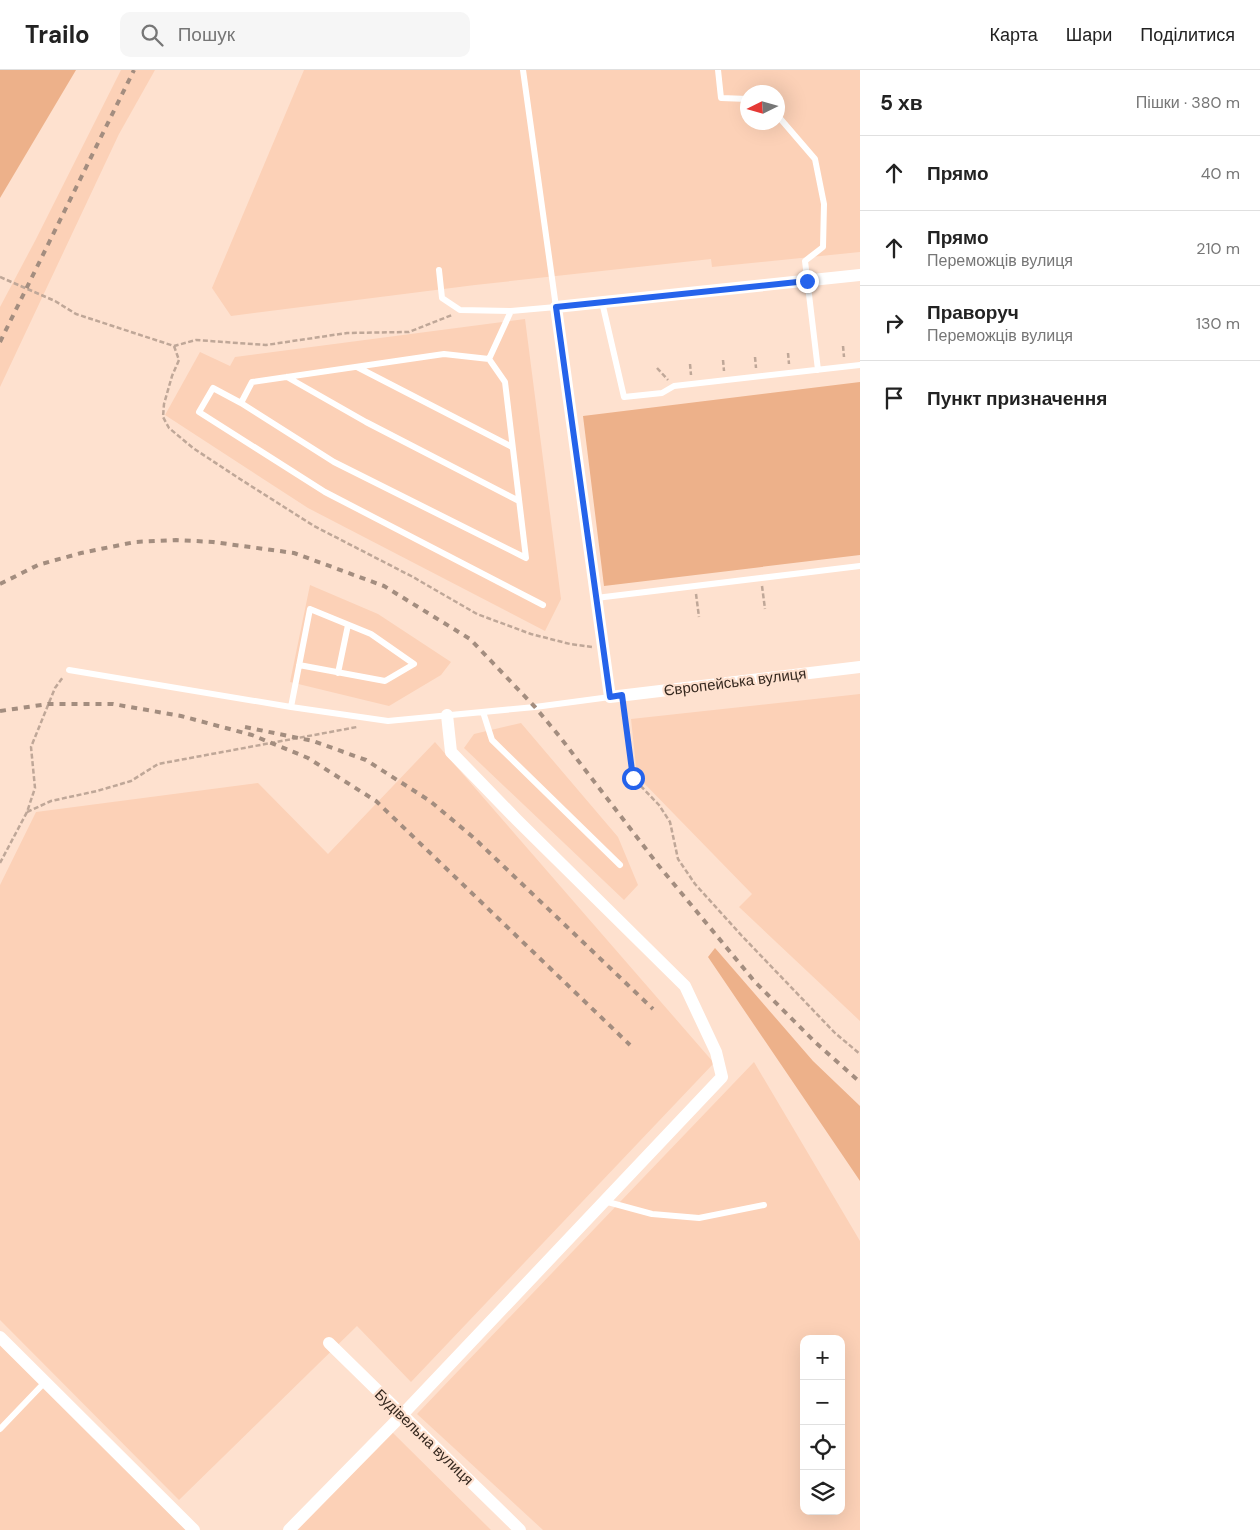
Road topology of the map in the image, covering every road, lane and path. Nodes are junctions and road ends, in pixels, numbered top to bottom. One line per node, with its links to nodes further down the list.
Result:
1 (523, 70): 10 (lane)
2 (718, 70): 3 (lane)
3 (740, 99)
4 (785, 124): 8 (lane)
5 (439, 270): 11 (lane)
6 (860, 275): 8 (street)
7 (0, 277): 13 (path)
8 (807, 281): 9 (street); 18 (lane)
9 (602, 302): 10 (street); 20 (lane)
10 (556, 307): 12 (lane); 27 (street)
11 (460, 310): 12 (lane); 13 (path)
12 (512, 311): 14 (lane)
13 (174, 346): 32 (path)
14 (489, 359): 16 (lane); 22 (lane)
15 (860, 366): 18 (lane)
16 (357, 367): 19 (lane); 22 (lane)
17 (657, 368): 20 (path)
18 (818, 370): 20 (lane)
19 (287, 377): 21 (lane); 23 (lane)
20 (674, 386)
21 (241, 403): 23 (lane); 28 (lane)
22 (512, 447): 23 (lane)
23 (519, 501)
24 (860, 566): 25 (lane)
25 (762, 578): 26 (lane); 29 (path)
26 (695, 586): 27 (lane); 30 (path)
27 (596, 598): 32 (street)
28 (543, 605)
29 (765, 609)
30 (699, 617)
31 (348, 625): 33 (lane); 36 (lane); 36 (lane)
32 (603, 648): 37 (street)
33 (299, 666): 36 (lane); 38 (lane)
34 (860, 667): 37 (street, Європейська вулиця)
35 (69, 670): 38 (lane); 42 (path)
36 (338, 672)
37 (616, 696): 39 (lane); 45 (path)
38 (291, 707): 40 (lane)
39 (483, 712): 40 (lane); 44 (lane)
40 (447, 716): 46 (street)
41 (360, 726): 42 (path)
42 (27, 812): 43 (path)
43 (0, 862)
44 (620, 865)
45 (860, 1054)
46 (604, 1201): 47 (lane); 51 (street)
47 (764, 1205)
48 (0, 1336): 50 (street)
49 (328, 1343): 51 (street, Будівельна вулиця)
50 (45, 1382): 52 (lane); 53 (street)
51 (401, 1416): 54 (street); 55 (street, Будівельна вулиця)
52 (0, 1429)
53 (194, 1530)
54 (289, 1530)
55 (520, 1530)

